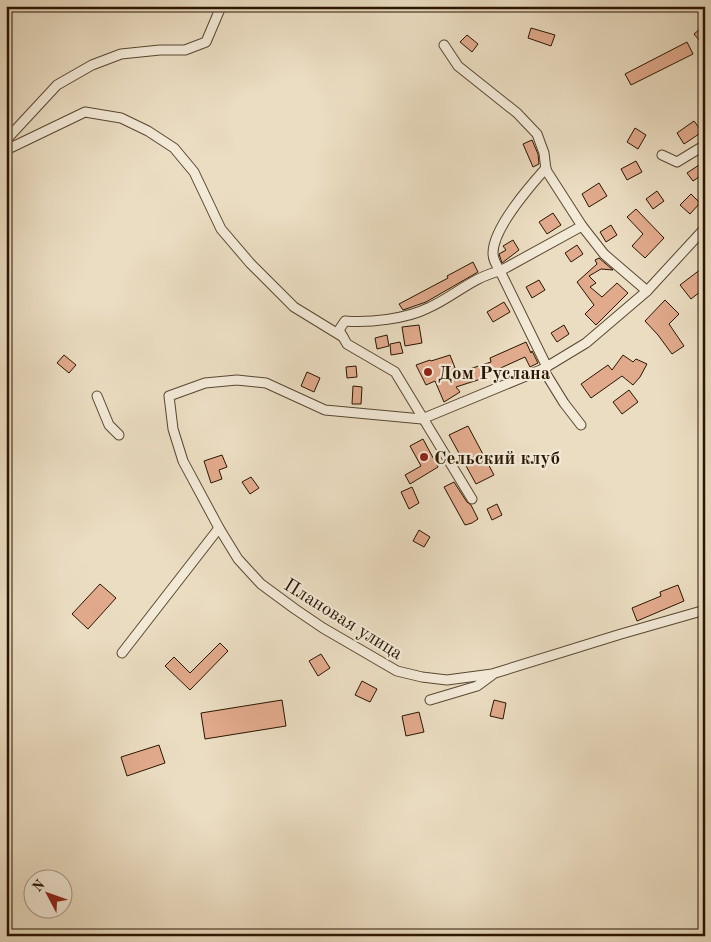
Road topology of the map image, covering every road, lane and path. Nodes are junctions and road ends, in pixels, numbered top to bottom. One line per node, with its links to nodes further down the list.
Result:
1 (220, 6): 3 (street)
2 (444, 45): 7 (street)
3 (6, 140)
4 (705, 145): 6 (street)
5 (6, 150): 12 (street)
6 (662, 155)
7 (546, 168): 8 (street); 10 (street)
8 (582, 226): 10 (street); 11 (street)
9 (705, 228): 11 (street)
10 (500, 270): 12 (street); 13 (street)
11 (647, 291): 13 (street)
12 (344, 337): 15 (street)
13 (545, 368): 15 (street); 16 (street)
14 (97, 396): 17 (street)
15 (422, 419): 18 (street); 19 (street, Плановая улица)
16 (581, 426)
17 (119, 435)
18 (472, 499)
19 (219, 528): 21 (street); 22 (street, Плановая улица)
20 (705, 610): 22 (street, Плановая улица)
21 (122, 653)
22 (492, 674): 23 (street)
23 (430, 700)

